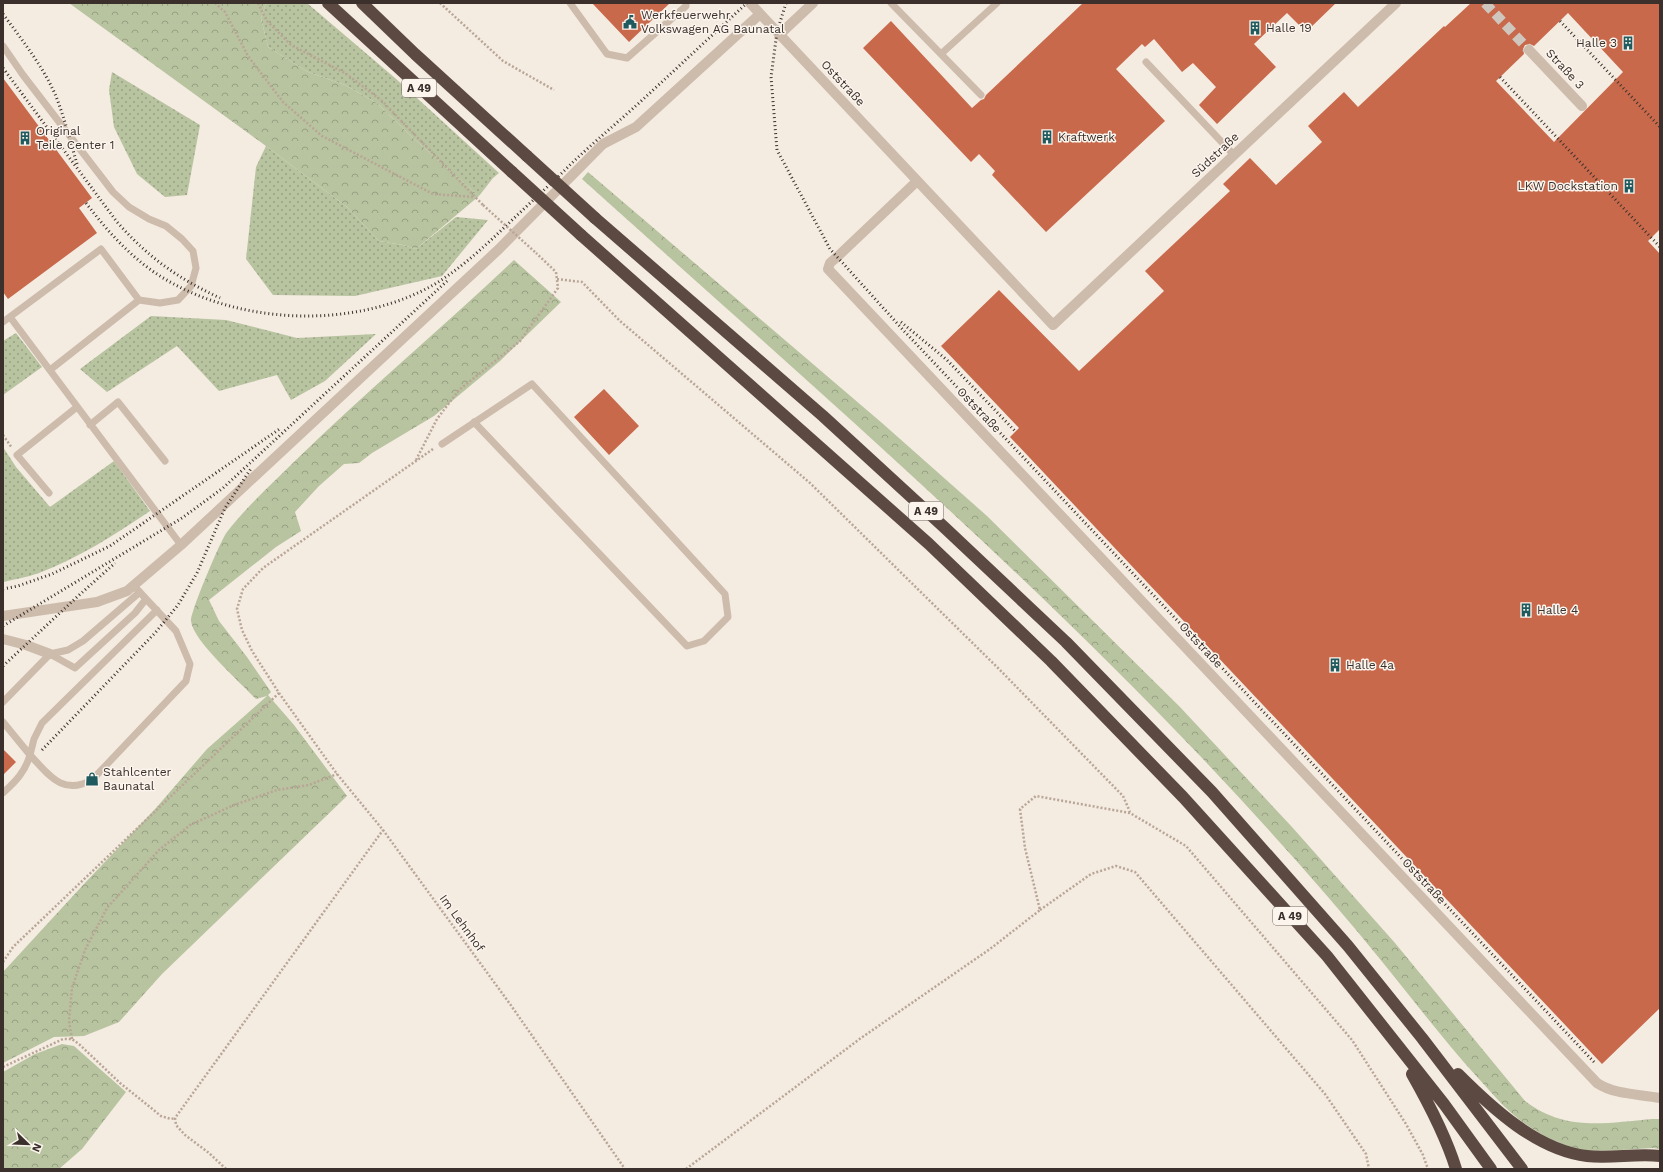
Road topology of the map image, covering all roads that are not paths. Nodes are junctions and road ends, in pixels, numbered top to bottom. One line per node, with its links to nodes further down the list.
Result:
1 (328, 3): 43 (highway, A 49, bridge)
2 (362, 3): 42 (highway, A 49, bridge)
3 (570, 3): 4 (lane)
4 (686, 3)
5 (750, 3): 10 (street, Oststraße)
6 (813, 3): 11 (street)
7 (891, 3): 14 (lane)
8 (997, 3): 14 (lane)
9 (1396, 3): 18 (street, Südstraße)
10 (760, 14): 11 (street, Oststraße); 31 (street)
11 (779, 35): 19 (street, Oststraße)
12 (3, 46): 20 (lane)
13 (1529, 50): 17 (street, Straße 3)
14 (941, 54): 16 (lane)
15 (1146, 62): 18 (lane)
16 (981, 95)
17 (1582, 106)
18 (1234, 155): 23 (street, Südstraße)
19 (917, 181): 23 (street, Oststraße); 44 (street, Oststraße)
20 (139, 300): 21 (lane); 24 (lane)
21 (10, 317): 22 (lane); 24 (lane)
22 (3, 322)
23 (1053, 325)
24 (50, 370): 25 (lane)
25 (77, 407): 27 (lane); 30 (lane)
26 (474, 422): 26 (lane); 28 (lane)
27 (90, 425): 29 (lane); 31 (lane)
28 (442, 444)
29 (165, 461)
30 (49, 493)
31 (181, 545): 32 (street)
32 (137, 589): 33 (lane); 35 (street); 37 (lane)
33 (146, 599): 34 (lane); 37 (lane)
34 (157, 610): 40 (lane); 40 (lane)
35 (3, 616)
36 (3, 639): 37 (street)
37 (50, 654): 38 (lane)
38 (3, 702)
39 (3, 722): 40 (lane)
40 (30, 755): 41 (lane)
41 (3, 793)
42 (1422, 1038): 45 (highway); 48 (highway, A 49)
43 (1392, 1040): 46 (highway); 47 (highway, A 49)
44 (1660, 1098)
45 (1660, 1156)
46 (1456, 1169)
47 (1491, 1169)
48 (1522, 1169)

